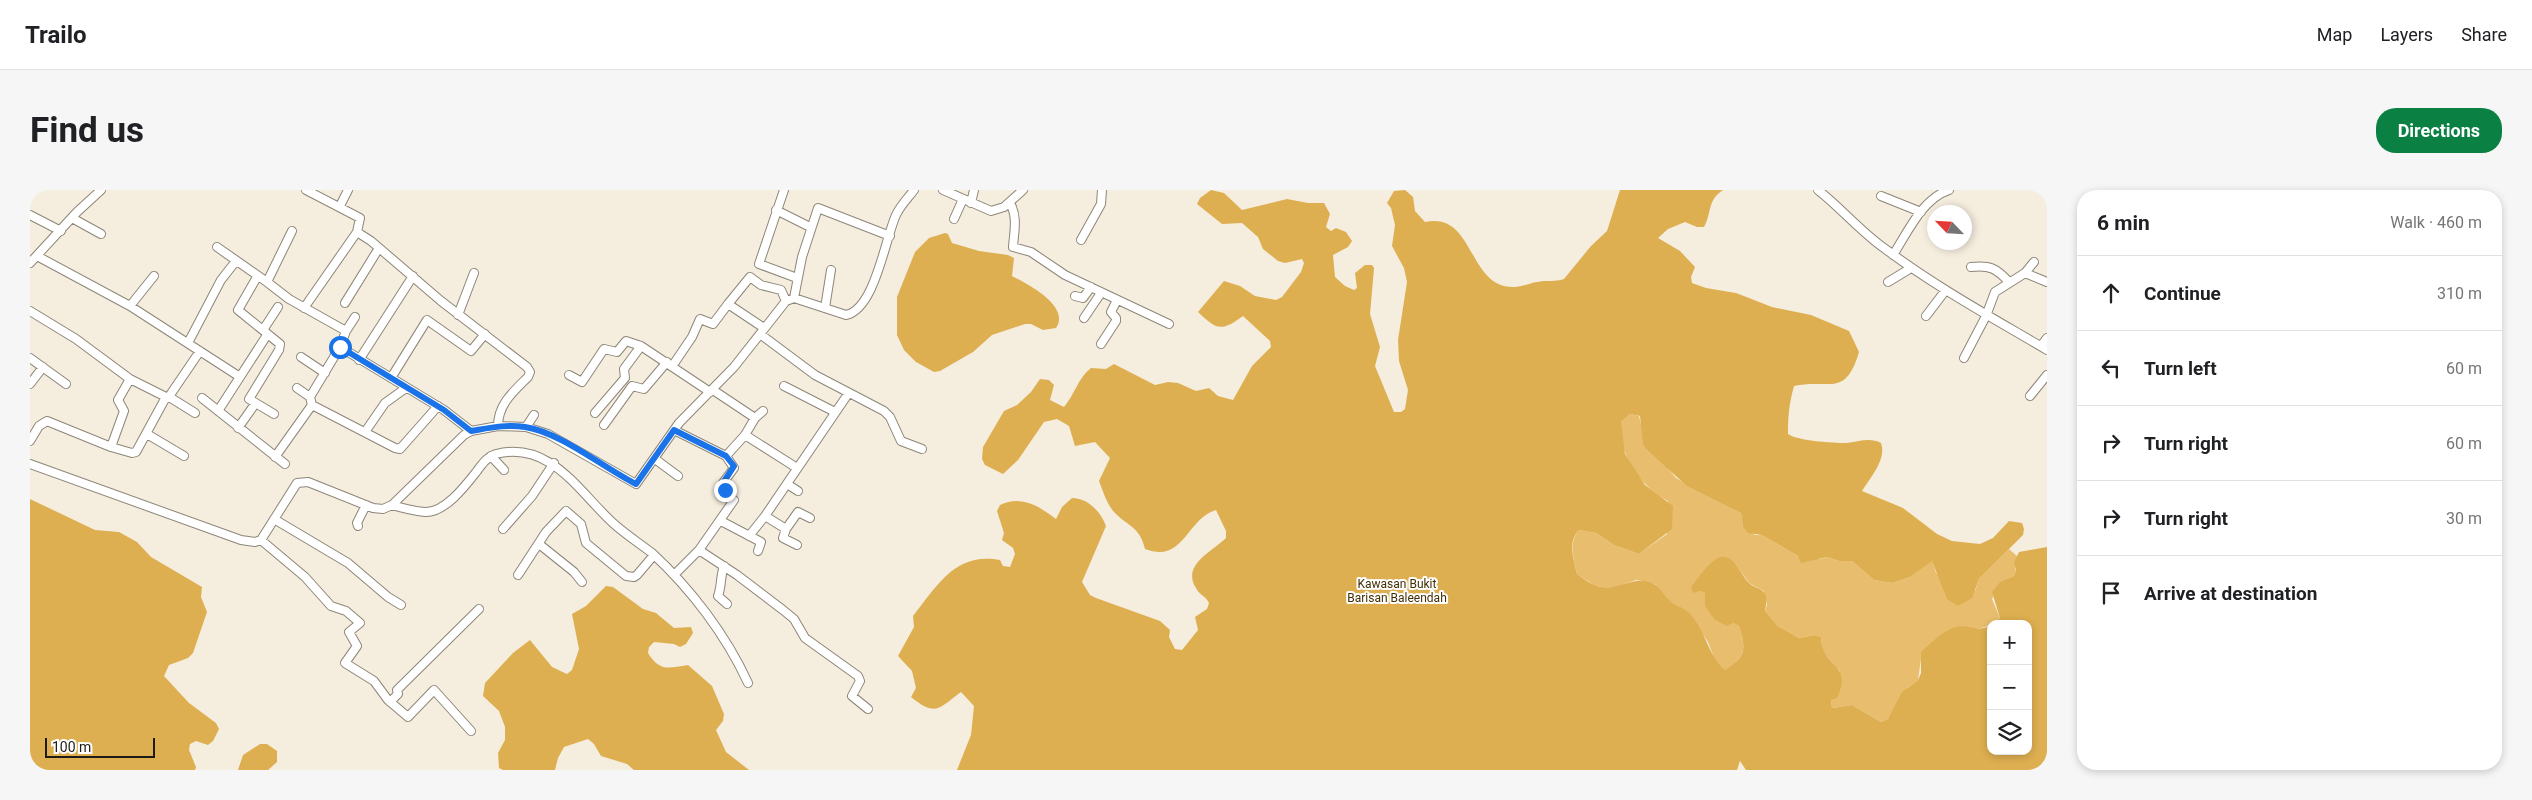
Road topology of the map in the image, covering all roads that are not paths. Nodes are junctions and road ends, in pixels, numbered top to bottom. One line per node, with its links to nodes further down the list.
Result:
1 (101, 190): 21 (street)
2 (306, 190): 17 (street)
3 (348, 190): 17 (street)
4 (784, 190): 18 (street)
5 (914, 190): 28 (street)
6 (943, 190): 14 (street)
7 (974, 190): 15 (street)
8 (1023, 190): 12 (street)
9 (1102, 190): 29 (street)
10 (1818, 190): 32 (street)
11 (1950, 190): 19 (street)
12 (1014, 193): 16 (street)
13 (1882, 196): 19 (street)
14 (963, 199): 15 (street); 22 (street)
15 (971, 203): 16 (street)
16 (1010, 203): 51 (street)
17 (340, 206): 26 (street)
18 (776, 210): 23 (street); 36 (street)
19 (1921, 212): 32 (street)
20 (30, 215): 24 (street)
21 (72, 218): 24 (street); 27 (street)
22 (954, 219)
23 (810, 227): 28 (street); 46 (street)
24 (61, 230): 33 (street)
25 (292, 231): 47 (street)
26 (357, 232): 31 (street); 61 (street)
27 (101, 234)
28 (890, 236): 62 (street)
29 (1081, 240)
30 (217, 247): 34 (street)
31 (379, 248): 43 (street); 57 (street)
32 (1893, 255): 38 (street)
33 (33, 259): 59 (street)
34 (236, 261): 44 (street); 75 (street)
35 (2034, 262): 41 (street)
36 (759, 264): 45 (street); 46 (street)
37 (1971, 267): 49 (street)
38 (1911, 268): 48 (street); 52 (street)
39 (831, 270): 62 (street)
40 (474, 273): 64 (street)
41 (2025, 273): 49 (street); 50 (street)
42 (154, 276): 59 (street)
43 (413, 276): 64 (street); 84 (street)
44 (257, 277): 47 (street); 72 (street)
45 (750, 277): 55 (street); 58 (street)
46 (797, 278): 55 (street)
47 (267, 282): 61 (street)
48 (1888, 282)
49 (2009, 282): 66 (street)
50 (2047, 282)
51 (1090, 287): 53 (street); 54 (street)
52 (1945, 291): 65 (street); 66 (street)
53 (1101, 292): 56 (street); 68 (street)
54 (1075, 296)
55 (790, 299): 62 (street); 71 (street)
56 (1117, 300): 69 (street); 76 (street)
57 (345, 303)
58 (728, 304): 71 (street); 85 (street)
59 (130, 306): 75 (street)
60 (278, 307): 72 (street)
61 (304, 308): 70 (street)
62 (825, 308)
63 (30, 311): 92 (street)
64 (458, 315): 73 (street)
65 (1926, 316)
66 (1986, 316): 79 (street); 83 (street)
67 (355, 317): 70 (street)
68 (1084, 318)
69 (1169, 324)
70 (346, 331): 78 (street)
71 (762, 331): 99 (street); 100 (street)
72 (265, 332): 90 (street); 105 (street)
73 (485, 334): 91 (street); 116 (street)
74 (2047, 338): 79 (street)
75 (188, 343): 80 (street)
76 (1101, 344)
77 (641, 346): 85 (street); 88 (street); 111 (street)
78 (340, 347): 84 (street); 87 (street)
79 (2044, 348)
80 (200, 351): 90 (street); 102 (street)
81 (301, 357): 87 (street)
82 (30, 358): 86 (street)
83 (1964, 358)
84 (359, 360): 91 (street)
85 (670, 364): 99 (street); 115 (street)
86 (43, 367): 93 (street); 94 (street)
87 (324, 373): 104 (street)
88 (569, 375)
89 (2047, 375): 96 (street)
90 (240, 377): 107 (street)
91 (391, 378): 98 (street)
92 (130, 379): 102 (street); 125 (street)
93 (30, 384)
94 (66, 384)
95 (784, 386): 109 (street)
96 (2044, 386): 101 (street)
97 (297, 388): 104 (street)
98 (406, 388): 106 (street); 121 (street)
99 (712, 391): 114 (street); 119 (street)
100 (848, 394): 109 (street); 126 (street)
101 (2030, 396)
102 (168, 398): 110 (street); 122 (street)
103 (202, 398): 107 (street)
104 (311, 401): 121 (street); 130 (street)
105 (255, 404): 112 (street); 118 (street)
106 (438, 406): 120 (street); 121 (street)
107 (218, 411): 118 (street)
108 (763, 411): 114 (street)
109 (835, 412): 135 (street)
110 (195, 413)
111 (595, 413)
112 (274, 414)
113 (534, 415): 117 (street)
114 (756, 418): 123 (street)
115 (604, 425)
116 (498, 426): 117 (street); 120 (street)
117 (526, 427): 131 (street)
118 (238, 428): 130 (street)
119 (674, 430): 129 (street); 131 (street)
120 (471, 431): 143 (street)
121 (365, 432)
122 (147, 434): 125 (street); 127 (street)
123 (745, 435): 129 (street); 135 (street)
124 (30, 441): 125 (street)
125 (111, 447)
126 (922, 449)
127 (184, 456)
128 (491, 456): 132 (street); 136 (street); 143 (street)
129 (726, 456): 139 (street)
130 (275, 457): 134 (street)
131 (655, 459): 137 (street)
132 (554, 463): 149 (street); 157 (street)
133 (30, 464): 152 (street)
134 (286, 464)
135 (797, 468): 138 (street)
136 (504, 470)
137 (678, 476)
138 (787, 484): 140 (street); 144 (street)
139 (725, 490)
140 (798, 491)
141 (734, 500): 147 (street)
142 (366, 505): 143 (street); 146 (street); 148 (street)
143 (392, 506)
144 (765, 516): 150 (street); 151 (street)
145 (810, 518): 150 (street)
146 (274, 519): 152 (street); 163 (street)
147 (722, 521): 151 (street); 155 (street)
148 (358, 526)
149 (503, 528)
150 (786, 529): 154 (street)
151 (749, 536): 156 (street)
152 (261, 540): 166 (street)
153 (540, 544): 157 (street); 159 (street); 161 (street)
154 (797, 546)
155 (699, 550): 158 (street); 160 (street)
156 (758, 551)
157 (654, 555): 160 (street)
158 (724, 566): 162 (street); 167 (street)
159 (518, 575)
160 (674, 575): 165 (street)
161 (582, 582)
162 (726, 604)
163 (402, 605)
164 (479, 609): 166 (street)
165 (748, 683)
166 (390, 702): 168 (street)
167 (868, 710)
168 (471, 731)

